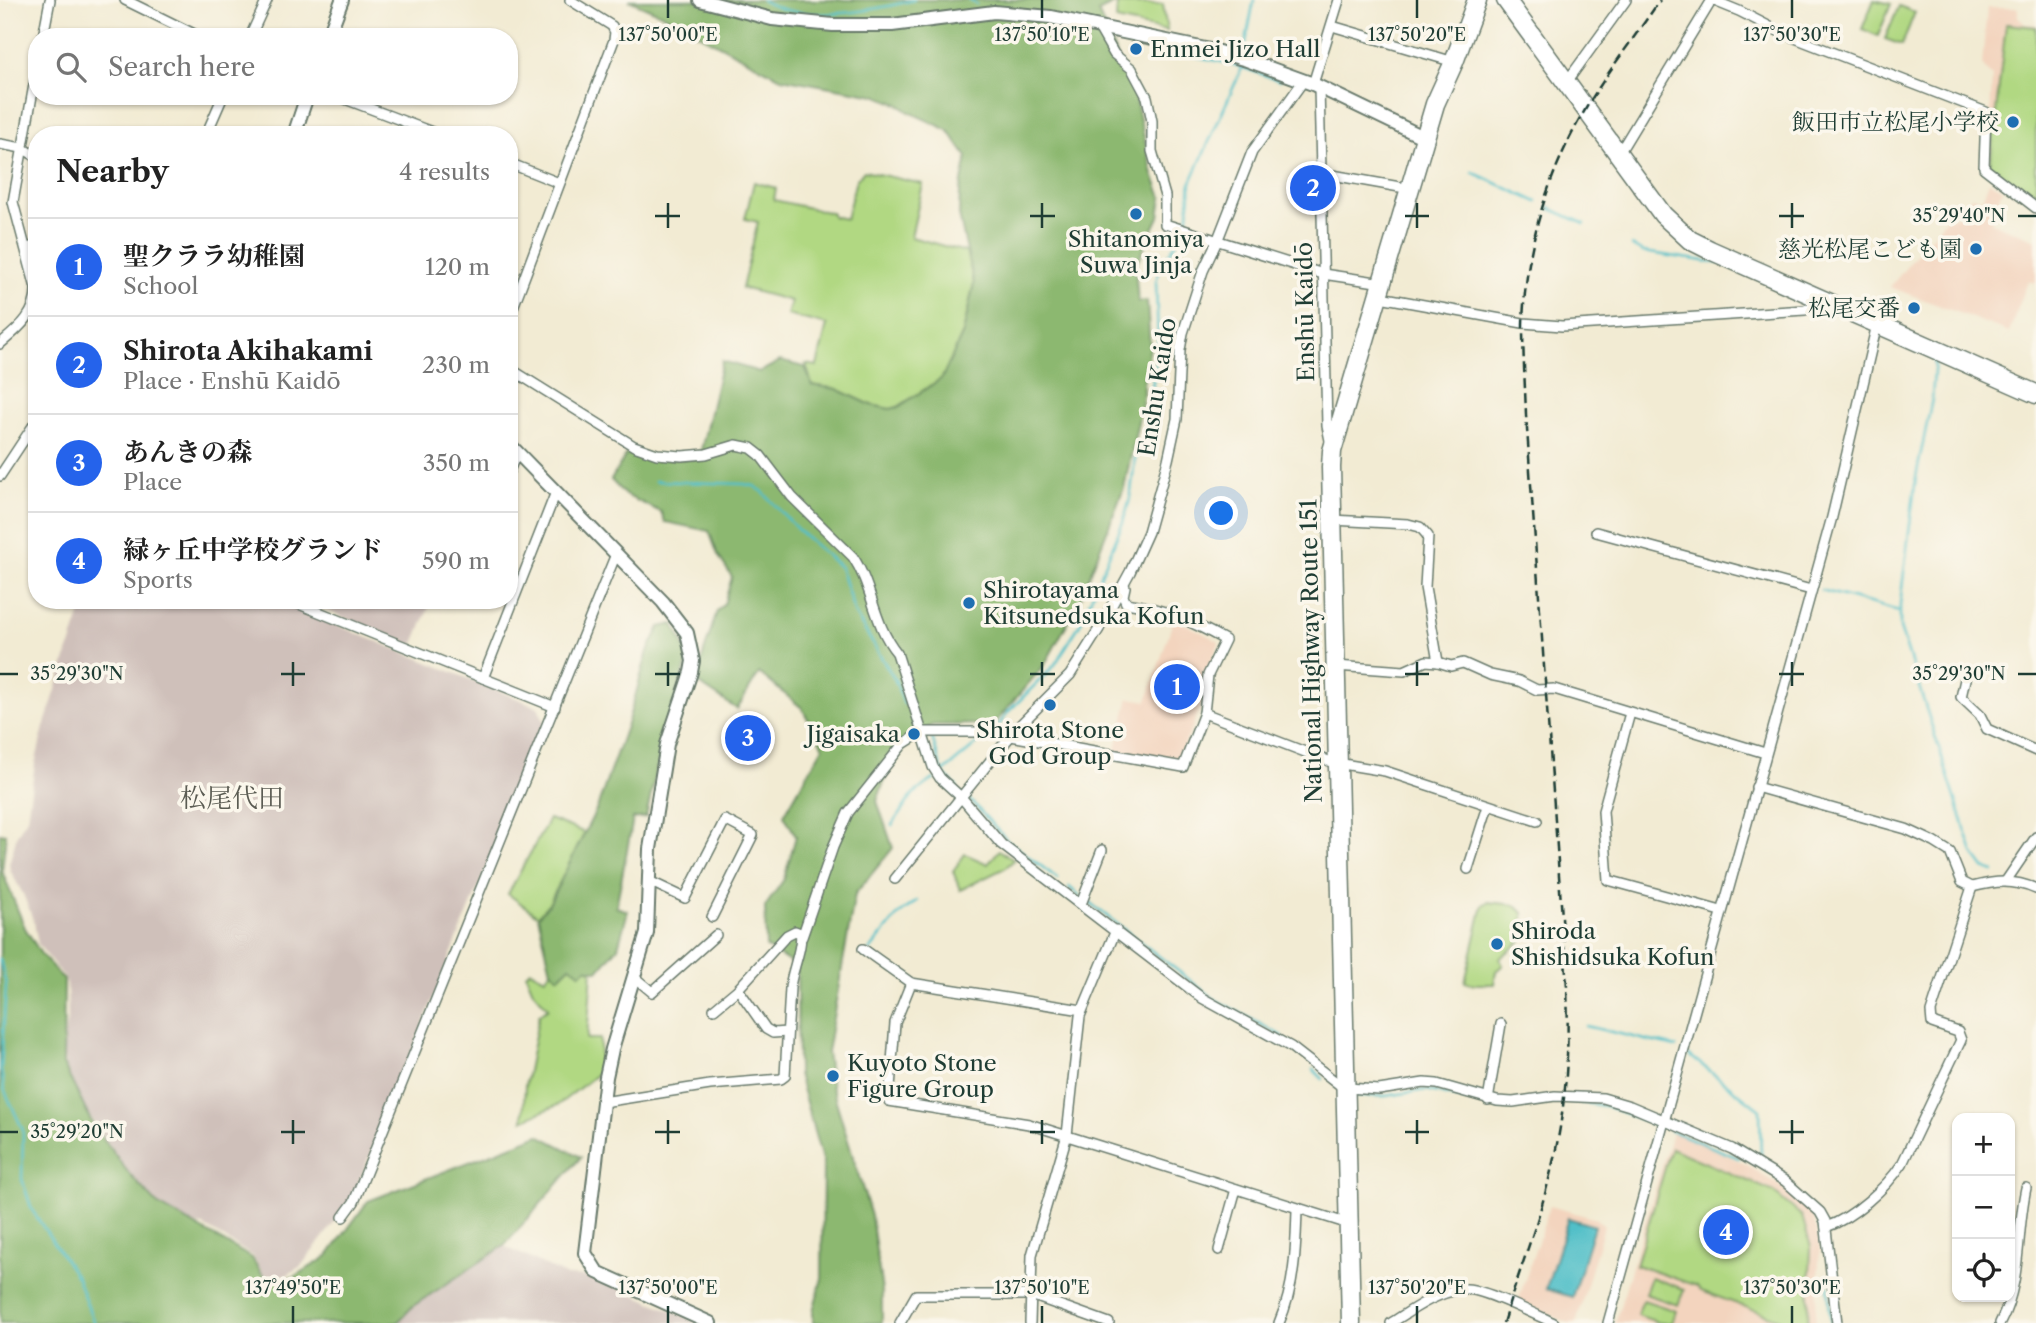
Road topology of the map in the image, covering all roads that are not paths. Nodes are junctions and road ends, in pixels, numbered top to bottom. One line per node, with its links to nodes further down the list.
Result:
1 (50, 0): 14 (street)
2 (125, 0): 15 (street)
3 (267, 0): 16 (street)
4 (342, 0): 17 (street)
5 (570, 0): 35 (street)
6 (700, 0): 12 (street)
7 (1339, 0): 13 (street, Enshū Kaidō)
8 (1477, 0): 18 (highway, National Highway Route 151)
9 (1506, 0): 19 (highway)
10 (1626, 0): 19 (street)
11 (1712, 0): 32 (street); 37 (street)
12 (1098, 26): 20 (street); 39 (street)
13 (1332, 26): 18 (street); 20 (street, Enshū Kaidō)
14 (45, 28)
15 (182, 28)
16 (254, 28)
17 (331, 28)
18 (1454, 62): 28 (highway, National Highway Route 151)
19 (1566, 83): 32 (highway)
20 (1312, 84): 28 (street); 34 (street, Enshū Kaidō); 39 (street, Enshū Kaidō)
21 (30, 105): 30 (street)
22 (219, 105): 25 (street)
23 (304, 105): 26 (street)
24 (361, 105): 27 (street)
25 (210, 126)
26 (297, 126)
27 (416, 126)
28 (1425, 138): 36 (highway, National Highway Route 151)
29 (0, 144): 30 (street)
30 (22, 148): 31 (street); 38 (street)
31 (28, 152)
32 (1618, 155): 45 (highway)
33 (518, 167): 35 (street)
34 (1321, 173): 36 (street); 42 (street, Enshū Kaidō)
35 (559, 183): 44 (street)
36 (1411, 189): 43 (highway, National Highway Route 151)
37 (2036, 208)
38 (21, 229): 40 (street); 41 (street)
39 (1219, 239): 42 (street); 59 (street, Enshu Kaido)
40 (28, 243)
41 (28, 257)
42 (1323, 274): 43 (street); 52 (street, Enshū Kaidō)
43 (1381, 290): 45 (street); 52 (highway, National Highway Route 151)
44 (518, 294)
45 (1818, 298): 47 (highway)
46 (28, 316): 48 (street)
47 (1877, 324): 50 (highway); 61 (street)
48 (0, 344)
49 (518, 374): 73 (street)
50 (2036, 394)
51 (28, 432): 54 (street)
52 (1332, 451): 56 (highway, National Highway Route 151)
53 (518, 453): 55 (street)
54 (0, 476)
55 (556, 492): 58 (street); 60 (street)
56 (1332, 520): 66 (street); 67 (highway, National Highway Route 151)
57 (1597, 532): 61 (street)
58 (616, 554): 70 (street); 86 (street)
59 (1130, 572): 62 (street); 65 (street, Enshu Kaido)
60 (518, 589)
61 (1811, 590): 76 (street)
62 (1126, 603): 65 (street); 71 (street)
63 (311, 609): 69 (street)
64 (510, 609): 69 (street)
65 (1099, 629): 74 (street, Enshu Kaido)
66 (1438, 662): 67 (street); 72 (street)
67 (1336, 666): 77 (highway, National Highway Route 151)
68 (1966, 675): 75 (street)
69 (483, 678): 70 (street)
70 (555, 707): 112 (street)
71 (1204, 713): 74 (street); 77 (street)
72 (1630, 713): 76 (street); 91 (street)
73 (922, 732): 74 (street); 79 (street); 95 (street)
74 (1010, 737): 79 (street, Enshu Kaido)
75 (2036, 751)
76 (1765, 753): 78 (street)
77 (1338, 764): 80 (street); 104 (highway, National Highway Route 151)
78 (1756, 787): 88 (street); 91 (street)
79 (961, 797): 85 (street, Enshu Kaido); 90 (street)
80 (1488, 806): 81 (street); 84 (street)
81 (1537, 821)
82 (2036, 837): 87 (street)
83 (1102, 850): 90 (street)
84 (1468, 869)
85 (895, 879)
86 (649, 881): 92 (street); 97 (street)
87 (2006, 881): 88 (street); 89 (street)
88 (1972, 887): 114 (street)
89 (2036, 889)
90 (1081, 904): 93 (street)
91 (1721, 911): 107 (street)
92 (712, 917)
93 (1116, 930): 101 (street); 104 (street)
94 (716, 935): 97 (street)
95 (802, 937): 99 (street); 103 (street)
96 (863, 949): 98 (street)
97 (634, 977): 106 (street)
98 (911, 983): 101 (street); 108 (street)
99 (737, 989): 100 (street); 103 (street)
100 (714, 1009)
101 (1083, 1010): 108 (street)
102 (1501, 1024): 105 (street)
103 (787, 1032): 106 (street)
104 (1347, 1088): 105 (street); 113 (highway, National Highway Route 151)
105 (1488, 1100): 107 (street)
106 (603, 1102): 117 (street)
107 (1663, 1122): 114 (street); 125 (street)
108 (1067, 1135): 110 (street); 116 (street)
109 (2026, 1188): 127 (street)
110 (1236, 1189): 111 (street); 115 (street)
111 (1297, 1209): 113 (street); 121 (street)
112 (343, 1217)
113 (1349, 1224): 122 (highway, National Highway Route 151)
114 (1826, 1227): 126 (street)
115 (1219, 1250)
116 (1031, 1295): 118 (street); 119 (street); 120 (street)
117 (710, 1323)
118 (900, 1323)
119 (1030, 1323)
120 (1109, 1323)
121 (1279, 1323)
122 (1351, 1323)
123 (1391, 1323): 124 (street)
124 (1554, 1323)
125 (1608, 1323)
126 (1837, 1323)
127 (2000, 1323)

